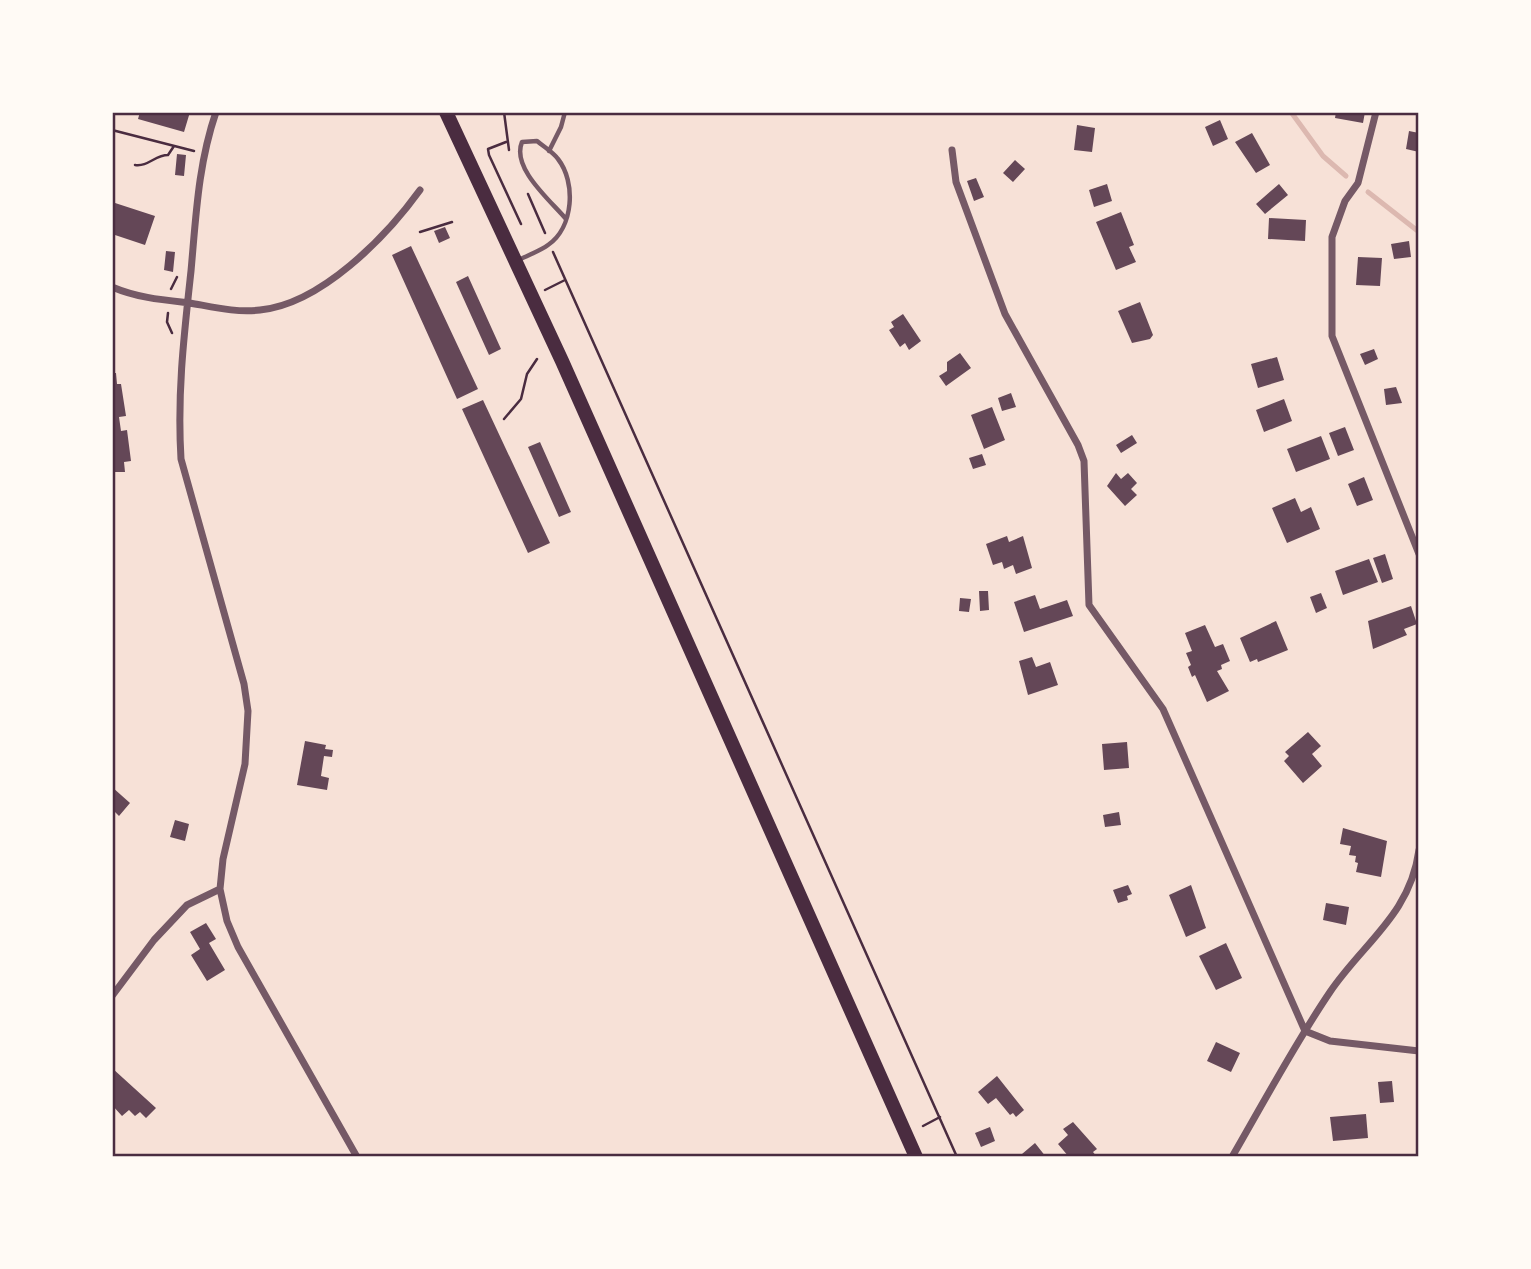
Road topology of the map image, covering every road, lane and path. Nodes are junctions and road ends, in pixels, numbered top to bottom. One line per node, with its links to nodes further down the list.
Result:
1 (216, 112): 23 (street)
2 (446, 112): 21 (main road)
3 (504, 112): 7 (path)
4 (565, 112): 11 (lane)
5 (1376, 112): 26 (street)
6 (112, 132): 8 (path)
7 (506, 142): 12 (path); 18 (path)
8 (174, 146): 10 (path); 13 (path)
9 (952, 150): 30 (street)
10 (194, 151)
11 (549, 151): 16 (lane); 16 (lane)
12 (511, 155)
13 (135, 165)
14 (420, 190): 23 (street)
15 (528, 193): 20 (path)
16 (566, 219): 20 (lane)
17 (453, 222): 19 (path)
18 (521, 224)
19 (420, 232)
20 (550, 244): 21 (lane); 32 (path)
21 (515, 262): 35 (main road)
22 (112, 287): 23 (street)
23 (187, 303): 28 (street)
24 (537, 359): 25 (path)
25 (504, 419)
26 (1419, 554)
27 (1419, 850): 30 (street)
28 (220, 889): 29 (street); 34 (street)
29 (112, 996)
30 (1305, 1031): 31 (street); 37 (street)
31 (1419, 1051)
32 (940, 1117): 33 (path); 36 (path)
33 (923, 1126)
34 (357, 1157)
35 (916, 1157)
36 (957, 1157)
37 (1231, 1157)

